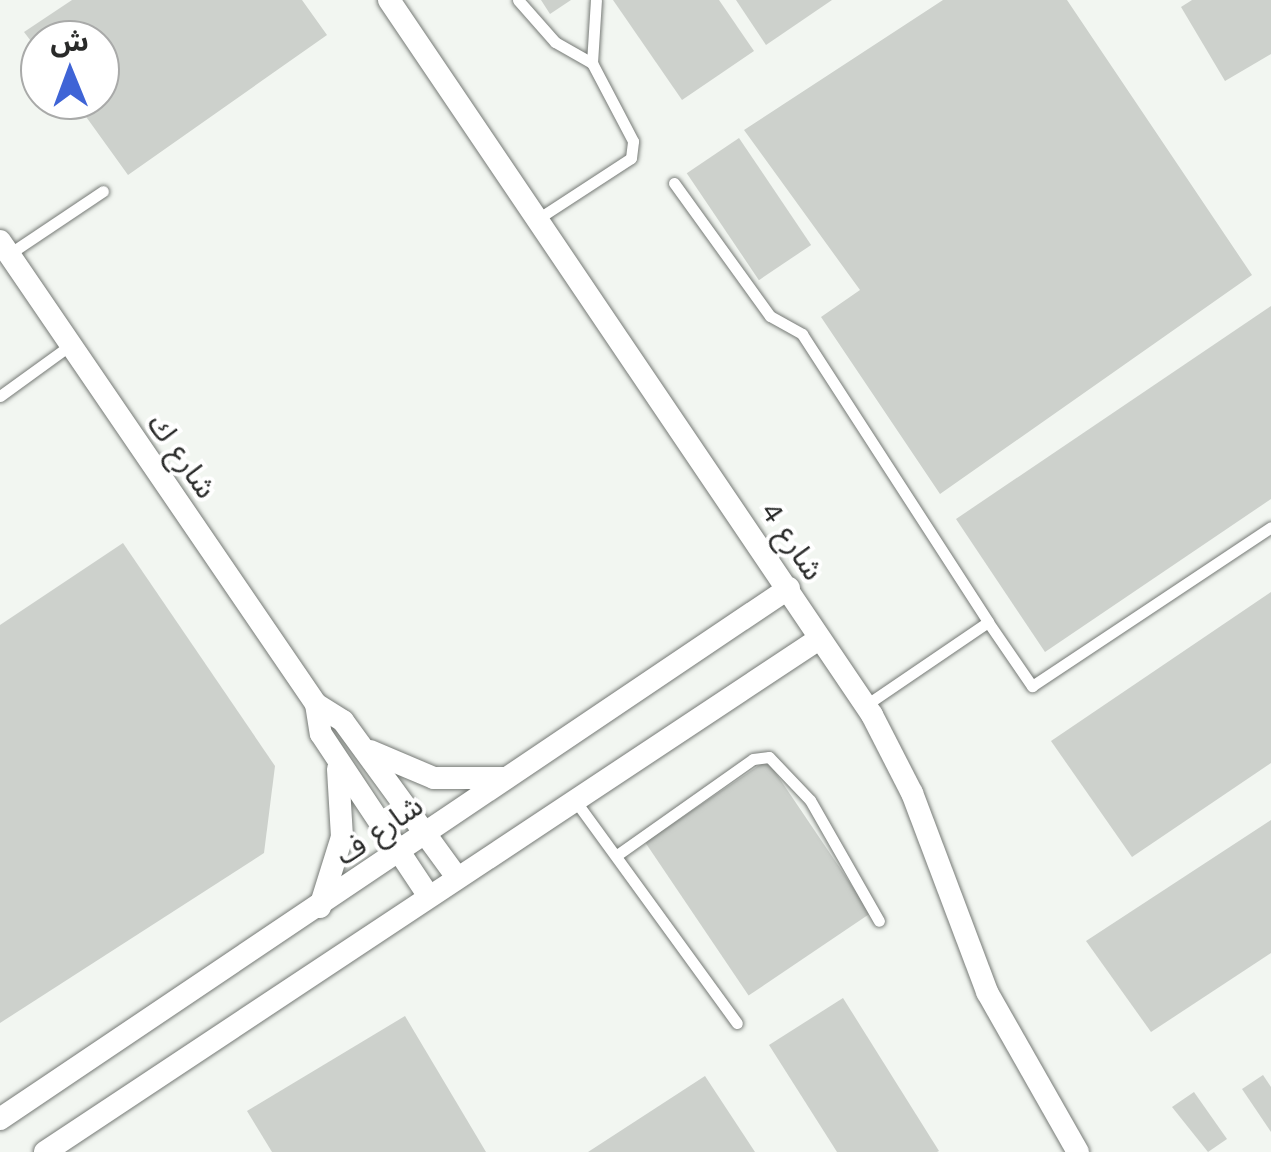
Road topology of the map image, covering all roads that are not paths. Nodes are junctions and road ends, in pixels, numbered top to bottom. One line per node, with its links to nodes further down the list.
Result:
1 (389, 0): 7 (street, شارع 4)
2 (518, 0): 4 (lane)
3 (596, 0): 4 (lane)
4 (592, 63): 7 (lane)
5 (674, 182): 13 (lane)
6 (103, 191): 8 (lane)
7 (536, 220): 12 (street, شارع 4)
8 (4, 248): 9 (street, شارع ك)
9 (69, 346): 10 (lane); 15 (street, شارع ك)
10 (0, 396)
11 (1271, 527): 13 (lane)
12 (789, 588): 14 (street, شارع 4); 19 (street, شارع ف)
13 (988, 622): 16 (lane)
14 (820, 639): 16 (street, شارع 4); 20 (street)
15 (316, 704): 17 (street, شارع ك); 18 (street, شارع ك)
16 (866, 706): 31 (street, شارع 4)
17 (360, 745): 19 (street); 21 (street, شارع ك)
18 (337, 761): 22 (street, شارع ك); 26 (street)
19 (515, 777): 21 (street, شارع ف)
20 (574, 799): 23 (lane); 24 (street)
21 (425, 834): 22 (street, شارع ف); 24 (street, شارع ك)
22 (398, 852): 25 (street, شارع ك); 26 (street, شارع ف)
23 (617, 855): 27 (lane); 28 (lane)
24 (456, 876): 25 (street)
25 (428, 896): 30 (street)
26 (320, 907): 29 (street, شارع ف)
27 (880, 921)
28 (737, 1024)
29 (0, 1120)
30 (45, 1152)
31 (1078, 1152)

